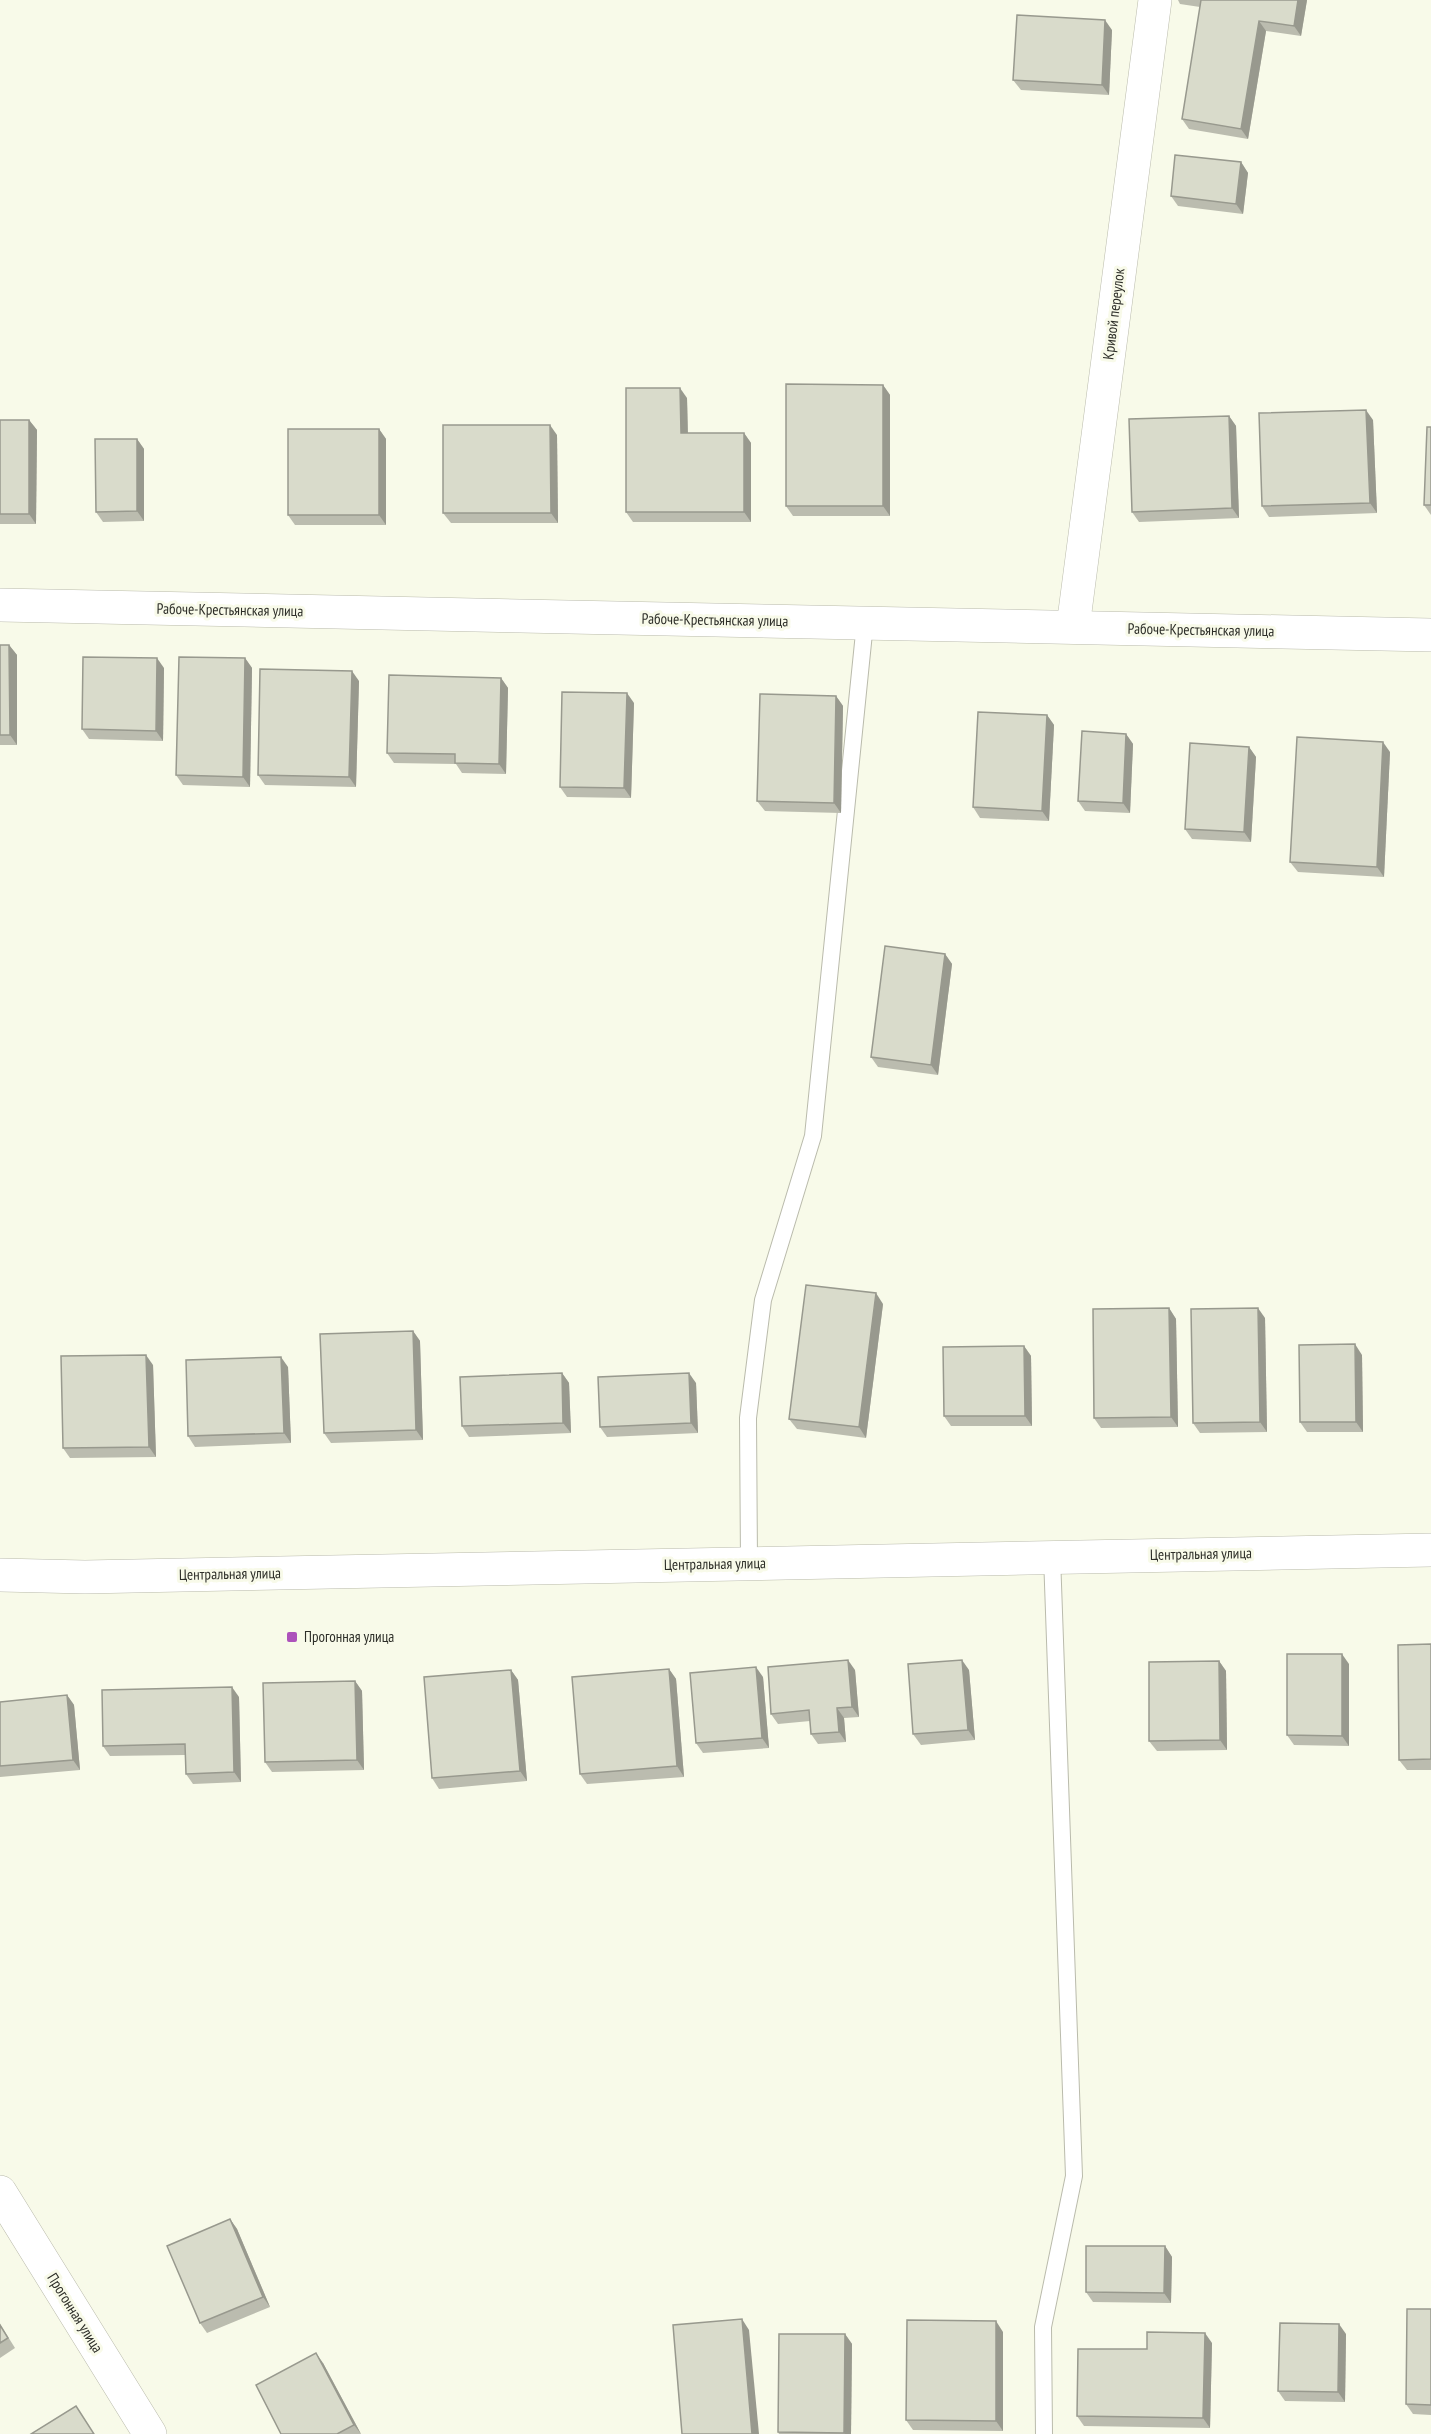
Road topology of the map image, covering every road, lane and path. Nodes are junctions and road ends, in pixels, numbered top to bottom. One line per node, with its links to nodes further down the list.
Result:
1 (1155, 0): 4 (street, Кривой переулок)
2 (0, 605): 3 (street, Рабоче-Крестьянская улица)
3 (865, 623): 4 (street, Рабоче-Крестьянская улица); 8 (lane)
4 (1073, 627): 5 (street, Рабоче-Крестьянская улица)
5 (1431, 635)
6 (1431, 1550): 7 (street, Центральная улица)
7 (1052, 1556): 8 (street, Центральная улица); 12 (lane)
8 (749, 1563): 9 (street, Центральная улица)
9 (0, 1575)
10 (0, 2192): 11 (street, Прогонная улица)
11 (150, 2434)
12 (1044, 2434)

